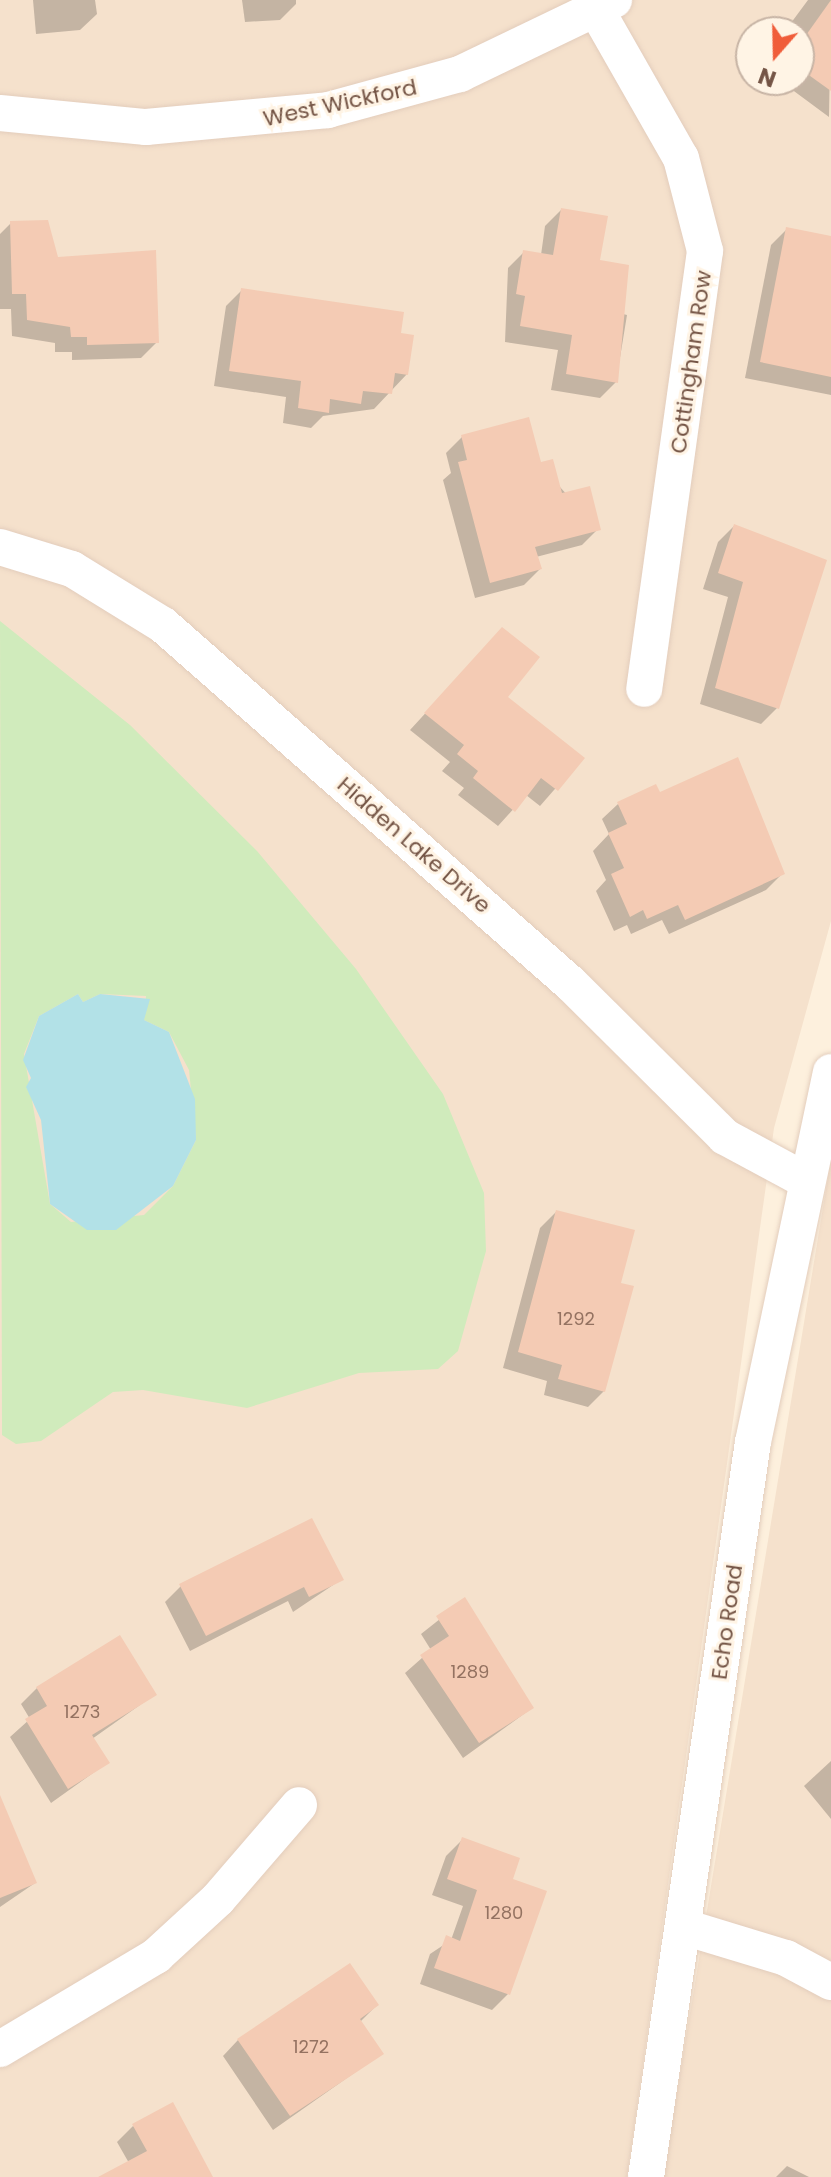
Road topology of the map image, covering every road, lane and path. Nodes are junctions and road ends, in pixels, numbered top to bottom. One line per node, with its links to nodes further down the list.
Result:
1 (606, 6): 2 (street, West Wickford); 4 (street, Cottingham Row)
2 (0, 113)
3 (0, 547): 6 (street, Hidden Lake Drive)
4 (644, 689)
5 (831, 1072): 6 (street, Echo Road)
6 (803, 1179): 8 (street, Echo Road)
7 (299, 1805): 10 (street)
8 (684, 1927): 9 (street); 11 (street, Echo Road)
9 (831, 1982)
10 (0, 2049)
11 (646, 2177)

